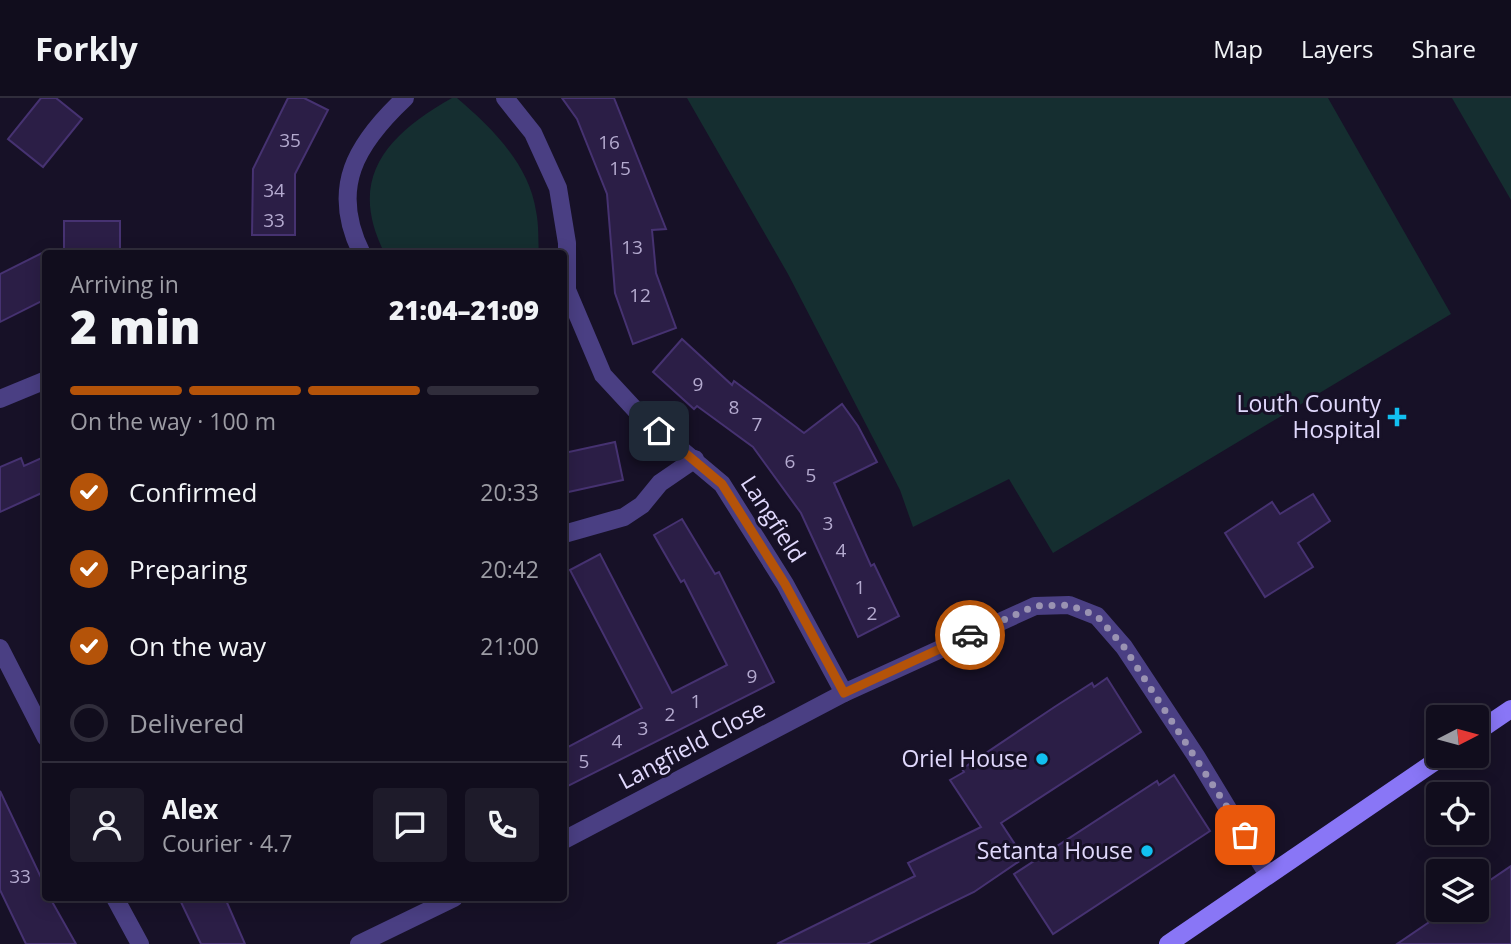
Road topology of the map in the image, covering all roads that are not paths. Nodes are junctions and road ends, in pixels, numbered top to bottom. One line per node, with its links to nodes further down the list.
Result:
1 (405, 98): 3 (street)
2 (505, 98): 4 (street, Langfield)
3 (360, 250)
4 (567, 250)
5 (567, 294): 8 (street, Langfield)
6 (42, 382): 7 (street)
7 (0, 399)
8 (695, 459): 9 (street); 11 (street, Langfield)
9 (567, 533)
10 (0, 648): 13 (street)
11 (844, 693): 16 (street, Langfield Close); 17 (street, Langfield Close)
12 (1511, 709): 14 (main road)
13 (41, 717)
14 (1489, 725)
15 (1426, 768): 17 (main road)
16 (567, 838)
17 (1268, 875): 22 (main road)
18 (118, 901): 20 (street)
19 (448, 901): 21 (street)
20 (140, 944)
21 (359, 944)
22 (1168, 944)

